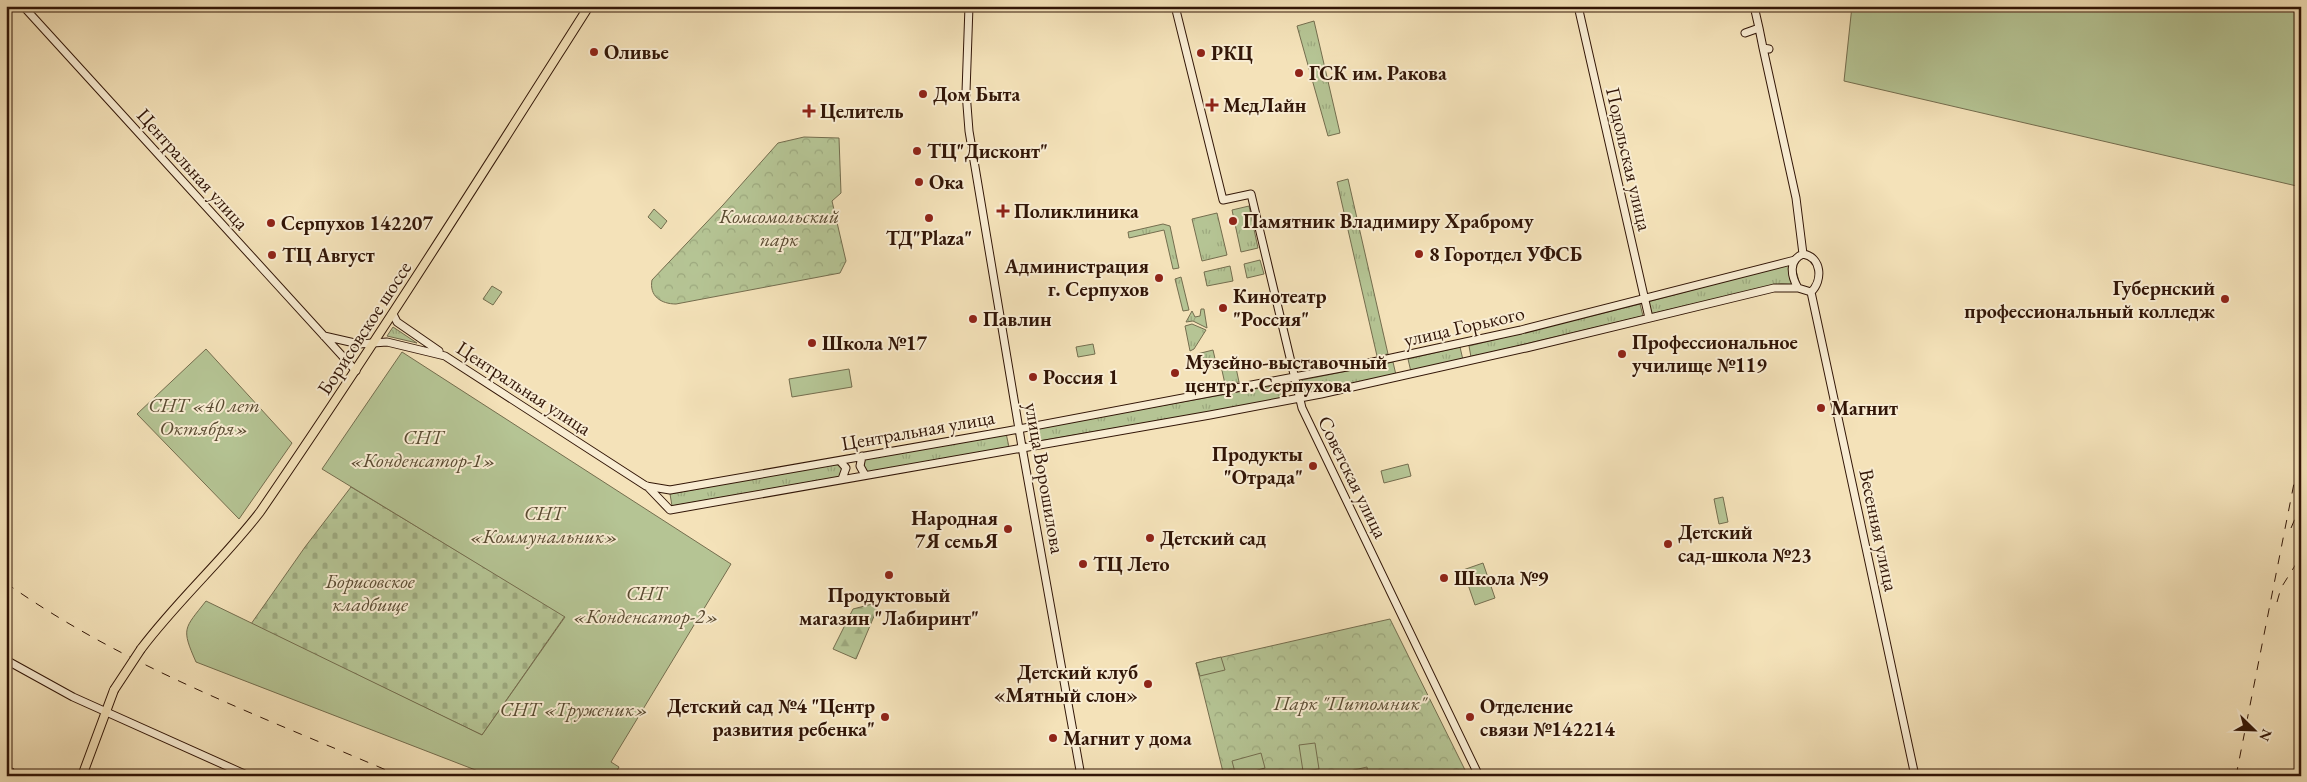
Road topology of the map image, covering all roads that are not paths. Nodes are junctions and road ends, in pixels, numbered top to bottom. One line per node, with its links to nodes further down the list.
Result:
1 (23, 6): 16 (street, Центральная улица)
2 (589, 6): 14 (main road, Борисовское шоссе)
3 (969, 6): 22 (street, улица Ворошилова)
4 (1175, 6): 20 (street, Советская улица)
5 (1578, 6): 13 (street, Подольская улица)
6 (1754, 6): 7 (street)
7 (1759, 28): 8 (street); 9 (street)
8 (1746, 33)
9 (1803, 254): 10 (street); 12 (street)
10 (1795, 260): 11 (street); 13 (street, улица Горького)
11 (1798, 288): 12 (street); 15 (street, улица Горького)
12 (1811, 292): 37 (street, Весенняя улица)
13 (1644, 299): 15 (street, Подольская улица); 20 (street, улица Горького)
14 (393, 314): 17 (main road, Борисовское шоссе); 18 (street)
15 (1649, 318): 21 (street, улица Горького)
16 (324, 336): 17 (street, Центральная улица); 19 (street)
17 (375, 343): 18 (street, Центральная улица); 19 (main road, Борисовское шоссе)
18 (445, 356): 28 (street, Центральная улица)
19 (356, 371): 32 (main road, Борисовское шоссе, bridge)
20 (1293, 378): 21 (street, Советская улица); 22 (street, улица Горького)
21 (1299, 398): 23 (street, улица Горького); 36 (street, Советская улица)
22 (1019, 428): 23 (street, улица Ворошилова); 24 (street, Центральная улица)
23 (1022, 447): 26 (street, Центральная улица); 35 (street, улица Ворошилова)
24 (862, 456): 25 (street, Центральная улица); 26 (street)
25 (840, 461): 27 (street); 29 (street, Центральная улица)
26 (865, 475): 27 (street, Центральная улица)
27 (842, 479): 30 (street, Центральная улица)
28 (646, 486): 29 (street, Центральная улица); 30 (street)
29 (670, 490): 30 (street)
30 (663, 504)
31 (6, 660): 32 (street)
32 (105, 712): 33 (main road); 34 (street)
33 (82, 776)
34 (249, 776)
35 (1081, 776)
36 (1479, 776)
37 (1915, 776)

